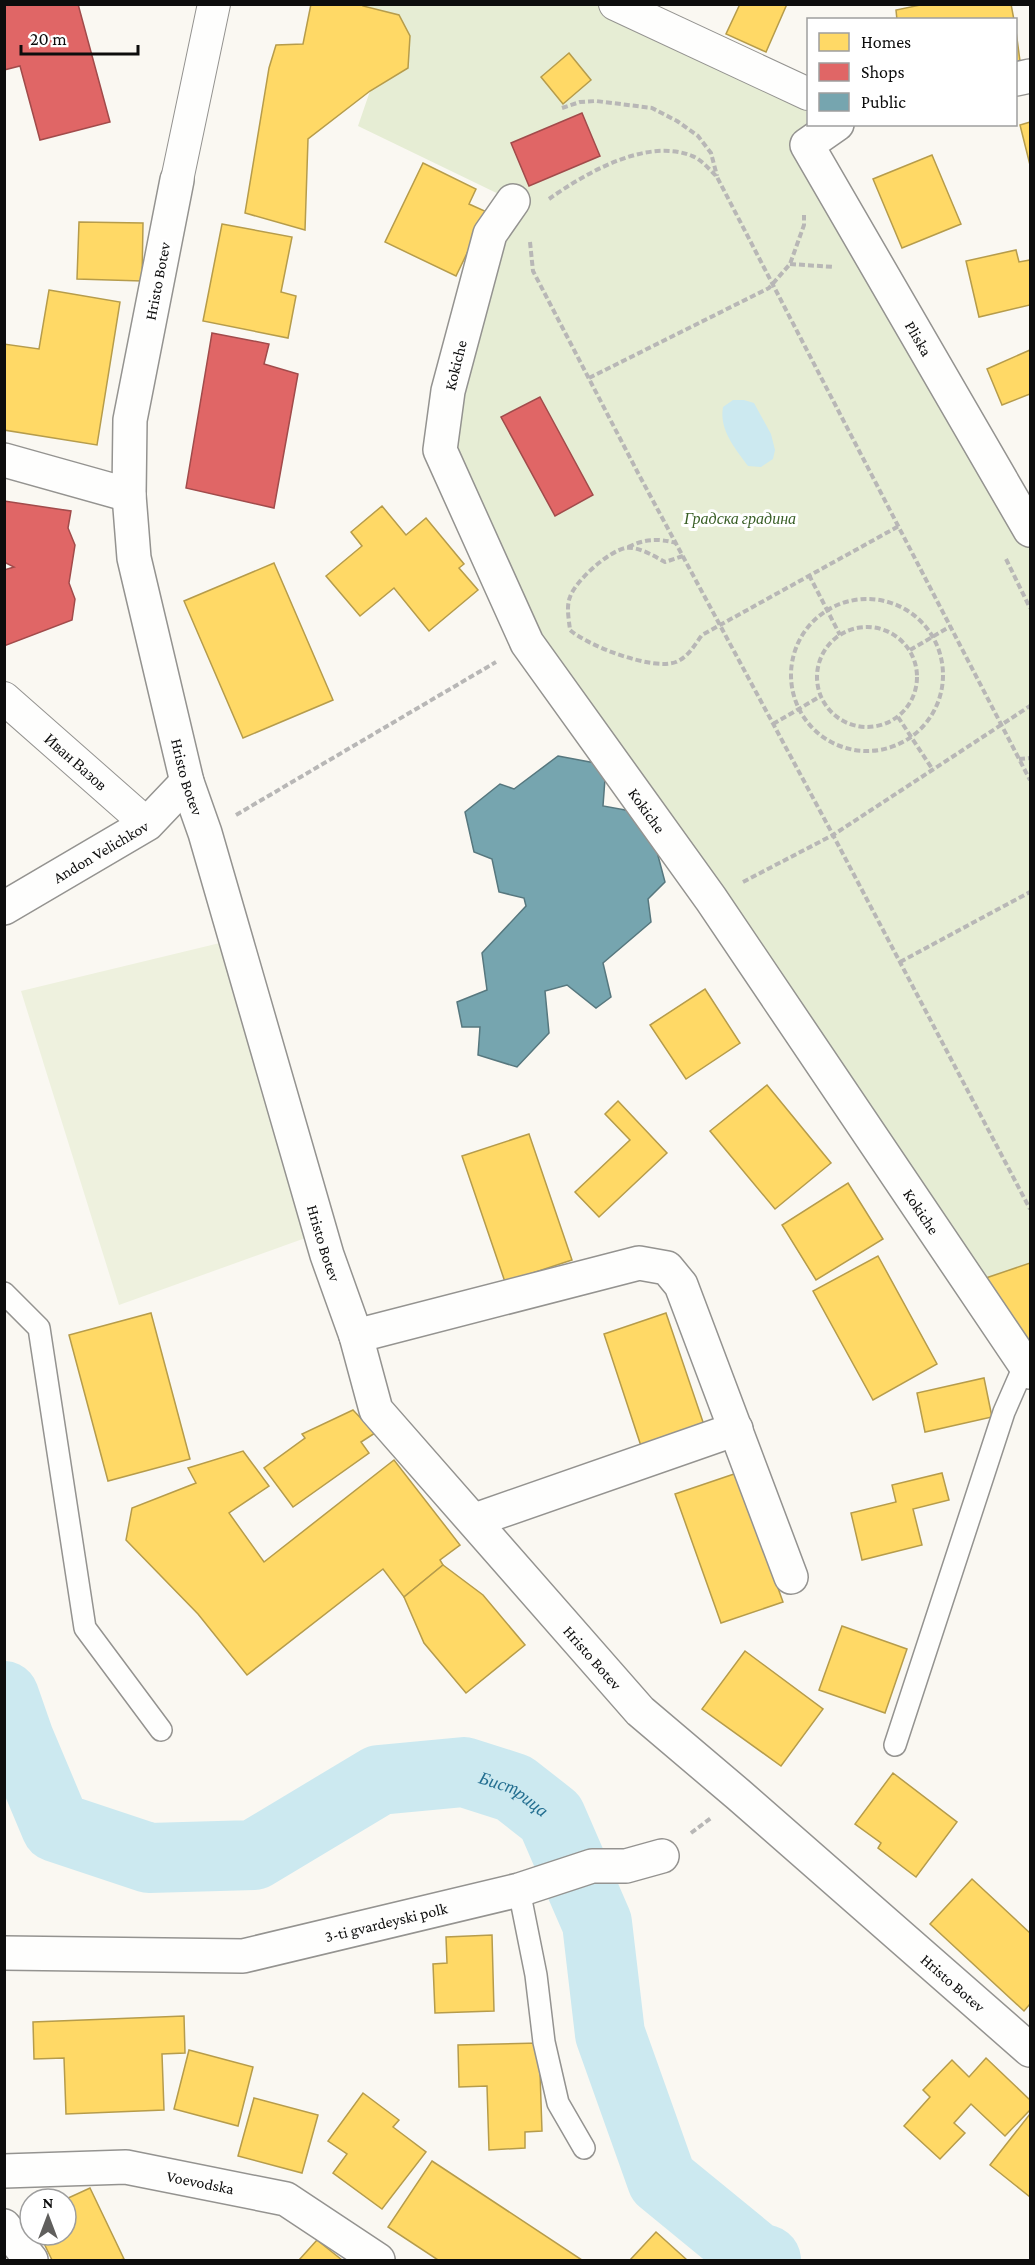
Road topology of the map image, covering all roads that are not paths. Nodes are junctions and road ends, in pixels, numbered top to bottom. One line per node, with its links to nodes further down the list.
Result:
1 (214, 4): 5 (street)
2 (615, 4): 3 (street)
3 (807, 94)
4 (834, 126): 9 (street, Pliska)
5 (177, 180): 8 (street, Hristo Botev)
6 (528, 202): 16 (street, Kokiche)
7 (4, 460): 8 (street)
8 (129, 495): 11 (street, Hristo Botev)
9 (1030, 530)
10 (4, 698): 12 (street, Иван Вазов)
11 (187, 782): 12 (street, Andon Velichkov); 15 (street, Hristo Botev)
12 (147, 824): 13 (street, Andon Velichkov)
13 (4, 908)
14 (4, 1293): 20 (lane)
15 (356, 1336): 17 (street); 18 (street, Hristo Botev)
16 (1029, 1366): 21 (lane)
17 (736, 1429): 18 (street); 19 (street)
18 (475, 1520): 25 (street, Hristo Botev)
19 (791, 1577)
20 (160, 1730)
21 (895, 1745)
22 (662, 1856): 23 (street, 3-ti gvardeyski polk)
23 (532, 1886): 24 (street, 3-ti gvardeyski polk); 26 (lane)
24 (4, 1953)
25 (1030, 2050)
26 (584, 2148)
27 (4, 2171): 30 (street, Voevodska)
28 (4, 2226): 29 (street)
29 (31, 2260)
30 (378, 2260)

